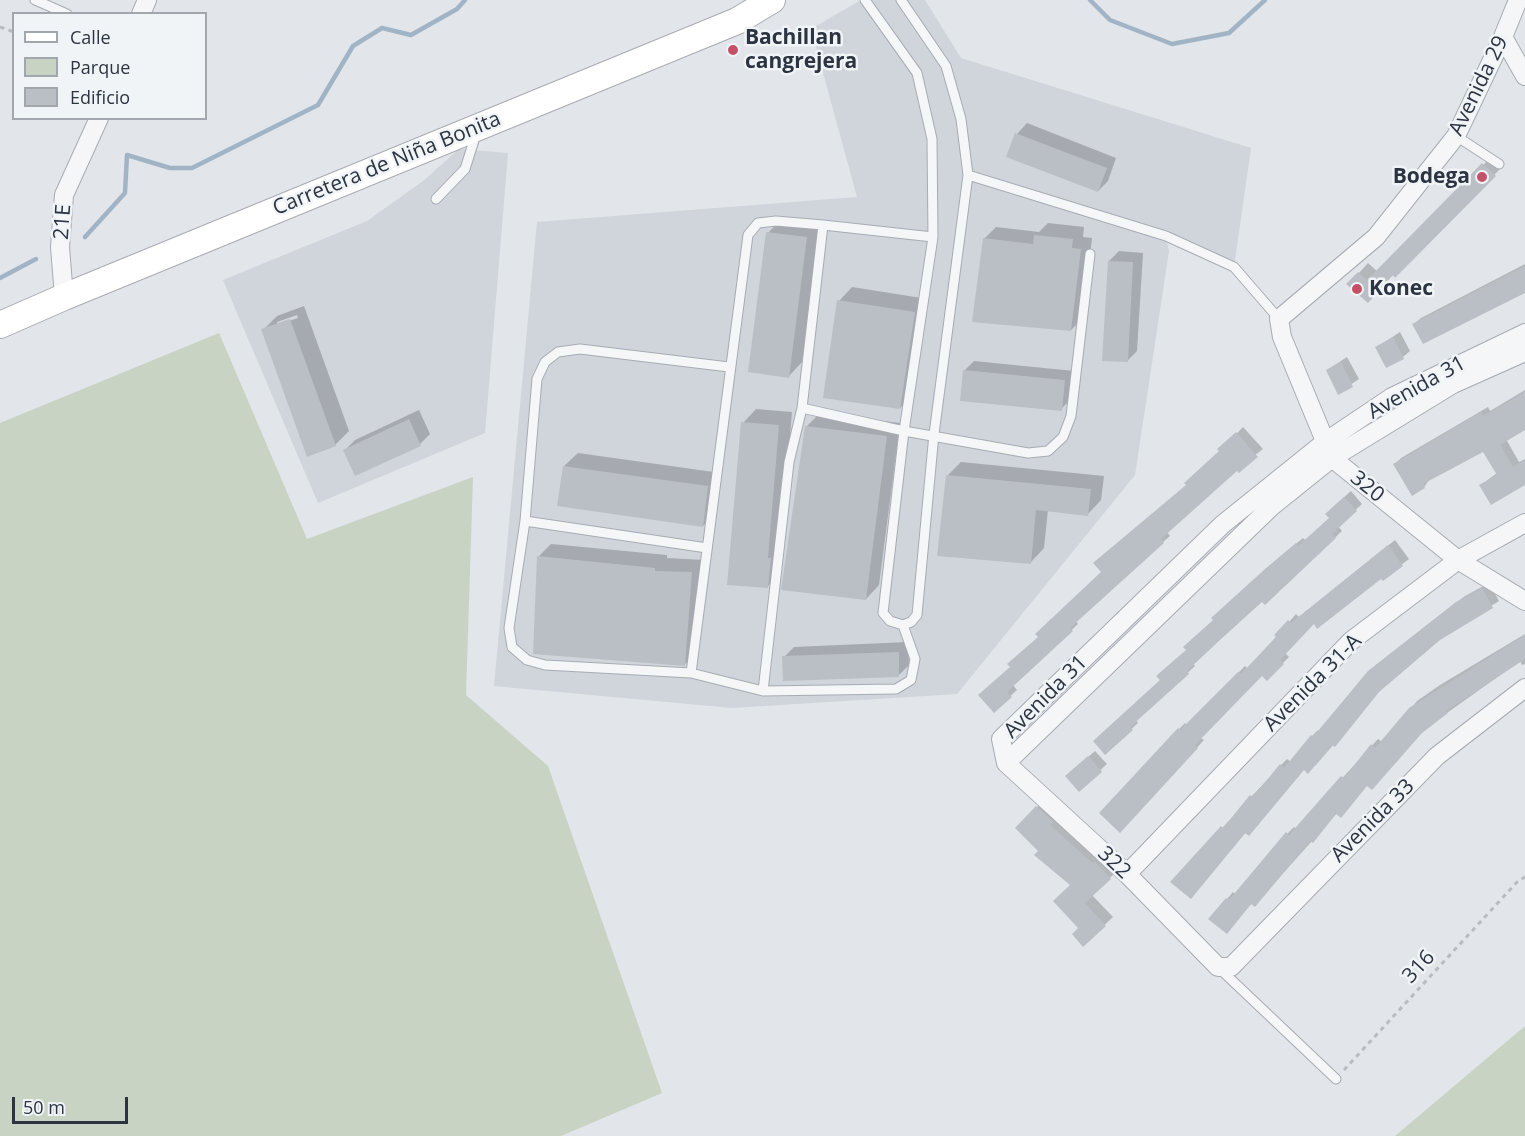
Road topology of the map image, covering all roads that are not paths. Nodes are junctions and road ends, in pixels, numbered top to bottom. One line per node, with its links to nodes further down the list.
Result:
1 (35, 0): 6 (lane)
2 (772, 0): 10 (main road, Carretera de Niña Bonita)
3 (865, 0): 16 (lane)
4 (901, 0): 13 (lane)
5 (1518, 0): 7 (street, Avenida 29)
6 (62, 12)
7 (1503, 37): 8 (street); 11 (street, Avenida 29)
8 (1525, 76)
9 (98, 120): 18 (street, 21E)
10 (479, 127): 14 (lane); 18 (main road, Carretera de Niña Bonita)
11 (1456, 136): 12 (lane); 19 (street, Avenida 29)
12 (1498, 164)
13 (968, 175): 19 (lane); 26 (lane)
14 (436, 199)
15 (823, 225): 16 (lane); 23 (lane); 24 (lane)
16 (933, 237): 25 (lane)
17 (1090, 254): 26 (lane)
18 (64, 297): 20 (main road, Carretera de Niña Bonita)
19 (1279, 319): 27 (street, 320)
20 (0, 326)
21 (1525, 333): 27 (street, Avenida 31)
22 (1525, 352): 27 (street, Avenida 31)
23 (729, 367): 28 (lane); 30 (lane)
24 (802, 408): 25 (lane); 36 (lane)
25 (904, 431): 26 (lane); 33 (lane)
26 (934, 434): 33 (lane)
27 (1328, 450): 31 (street, 320); 37 (street, Avenida 31)
28 (525, 521): 30 (lane); 34 (lane)
29 (1525, 523): 31 (street, Avenida 31-A)
30 (707, 548): 34 (lane)
31 (1458, 560): 32 (street, 320); 38 (street, Avenida 31-A)
32 (1525, 601)
33 (903, 625): 36 (lane)
34 (691, 673): 36 (lane)
35 (1525, 688): 39 (street, Avenida 33)
36 (763, 691)
37 (1006, 763): 38 (street, 322)
38 (1127, 874): 39 (street, 322)
39 (1225, 967): 40 (lane, 322)
40 (1336, 1079)

